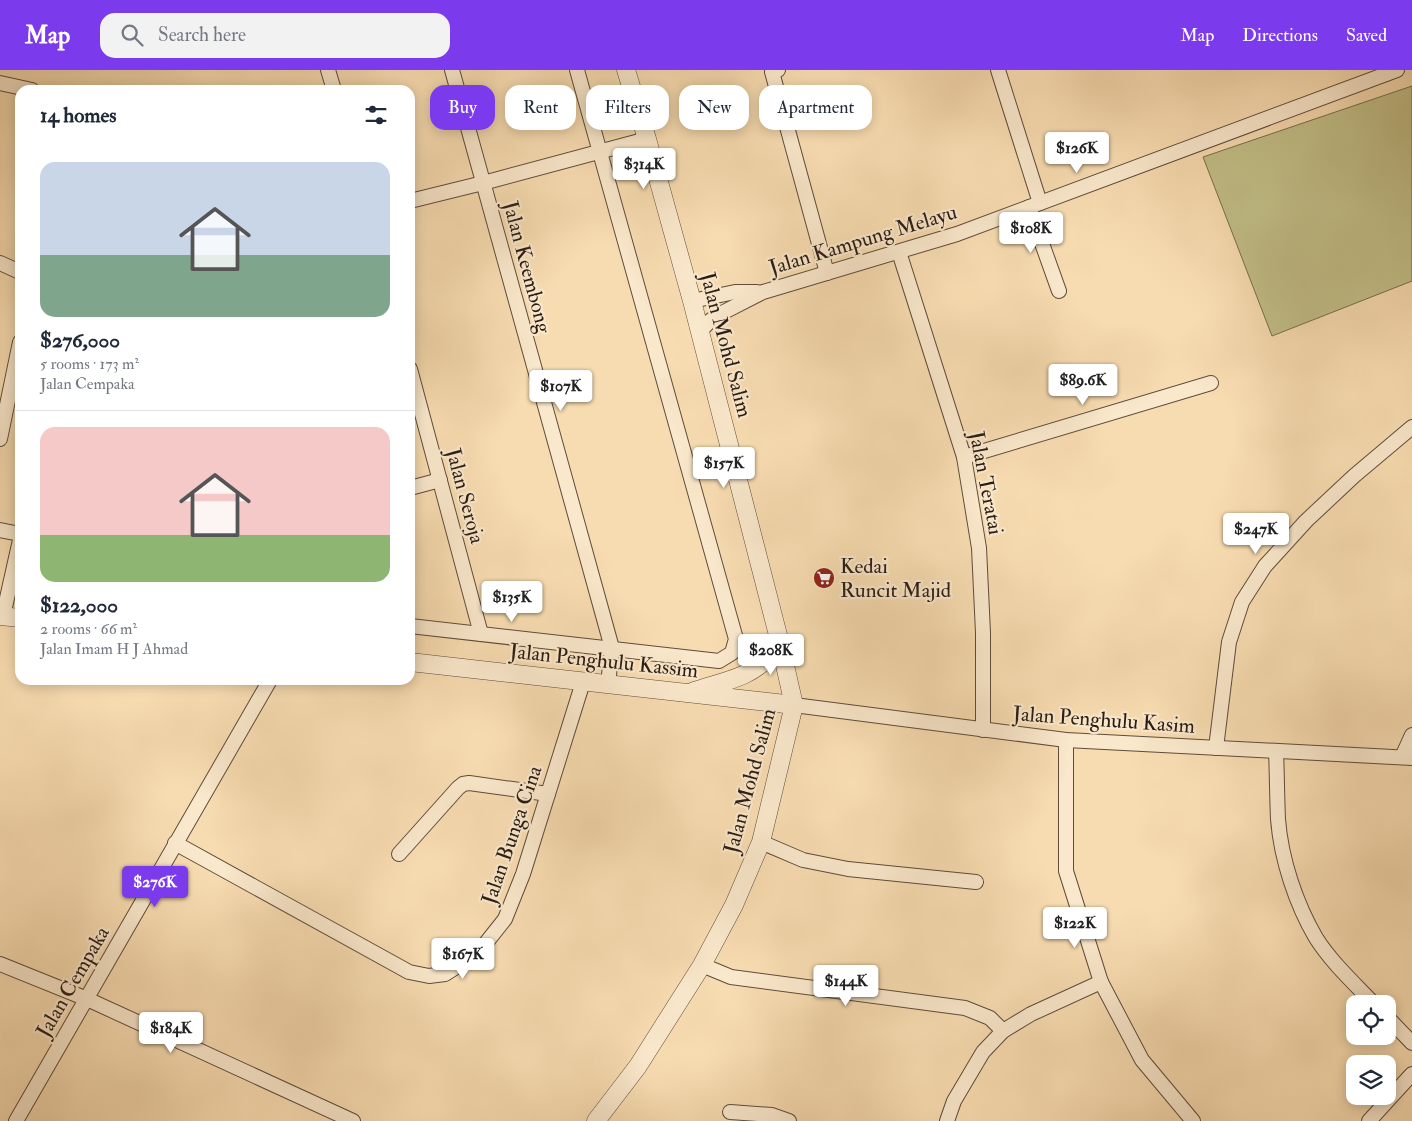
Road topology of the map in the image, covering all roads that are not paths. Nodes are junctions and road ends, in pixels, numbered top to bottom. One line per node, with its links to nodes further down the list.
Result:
1 (328, 70): 9 (street)
2 (452, 70): 13 (street, Jalan Keembong)
3 (577, 70): 12 (street)
4 (626, 70): 11 (street, Jalan Mohd Salim)
5 (778, 70): 19 (street)
6 (998, 70): 15 (street)
7 (1397, 70): 15 (street, Jalan Kampung Melayu)
8 (0, 83): 10 (street)
9 (332, 85)
10 (15, 86)
11 (647, 139): 12 (street); 22 (street, Jalan Mohd Salim)
12 (600, 151): 13 (street); 39 (street, Jalan Penghulu Kassim)
13 (483, 183): 14 (street); 39 (street, Jalan Keembong)
14 (415, 200)
15 (1035, 205): 16 (street, Jalan Kampung Melayu); 20 (street)
16 (899, 252): 19 (street, Jalan Kampung Melayu); 29 (street, Jalan Teratai)
17 (0, 263): 18 (street)
18 (15, 270)
19 (827, 273): 21 (street, Jalan Kampung Melayu)
20 (1060, 291)
21 (763, 292): 22 (street, Jalan Kampung Melayu); 23 (street, Jalan Kampung Melayu)
22 (692, 301): 23 (street, Jalan Mohd Salim)
23 (700, 331): 38 (street, Jalan Mohd Salim)
24 (15, 366): 28 (street)
25 (1210, 383): 29 (street)
26 (415, 388): 30 (street, Jalan Seroja)
27 (1412, 427): 49 (street)
28 (0, 439)
29 (964, 456): 46 (street, Jalan Teratai)
30 (440, 480): 31 (street); 37 (street, Jalan Seroja)
31 (415, 487)
32 (0, 530): 33 (street)
33 (15, 533)
34 (15, 572): 35 (street)
35 (8, 617)
36 (415, 627): 37 (street, Jalan Penghulu Kassim)
37 (481, 634): 39 (street, Jalan Penghulu Kassim)
38 (779, 639): 44 (street); 45 (street, Jalan Mohd Salim)
39 (612, 648): 42 (street)
40 (415, 663): 41 (street, Jalan Penghulu Kassim)
41 (583, 682): 42 (street, Jalan Penghulu Kassim); 52 (street, Jalan Bunga Cina)
42 (608, 684): 44 (street, Jalan Penghulu Kassim)
43 (267, 685): 54 (street, Jalan Cempaka)
44 (687, 693): 45 (street, Jalan Penghulu Kassim)
45 (794, 705): 46 (street, Jalan Penghulu Kasim); 53 (street, Jalan Mohd Salim)
46 (983, 730): 48 (street, Jalan Penghulu Kasim)
47 (1412, 734): 51 (street)
48 (1066, 740): 49 (street, Jalan Penghulu Kasim); 59 (street)
49 (1216, 748): 50 (street, Jalan Penghulu Kasim)
50 (1276, 751): 51 (street, Jalan Penghulu Kasim); 60 (street)
51 (1407, 757)
52 (548, 794): 54 (street, Jalan Bunga Cina); 55 (street)
53 (761, 842): 56 (street); 58 (street, Jalan Mohd Salim)
54 (175, 843): 61 (street, Jalan Cempaka)
55 (399, 854)
56 (976, 882)
57 (0, 964): 61 (street)
58 (702, 965): 63 (street); 69 (street, Jalan Mohd Salim)
59 (1101, 982): 63 (street); 72 (street)
60 (1365, 995)
61 (87, 999): 67 (street, Jalan Cempaka); 68 (street)
62 (1396, 1026): 64 (street)
63 (1003, 1031): 71 (street)
64 (1412, 1043)
65 (1412, 1074): 73 (street)
66 (730, 1112): 70 (street)
67 (16, 1121)
68 (353, 1121)
69 (596, 1121)
70 (789, 1121)
71 (947, 1121)
72 (1193, 1121)
73 (1369, 1121)

